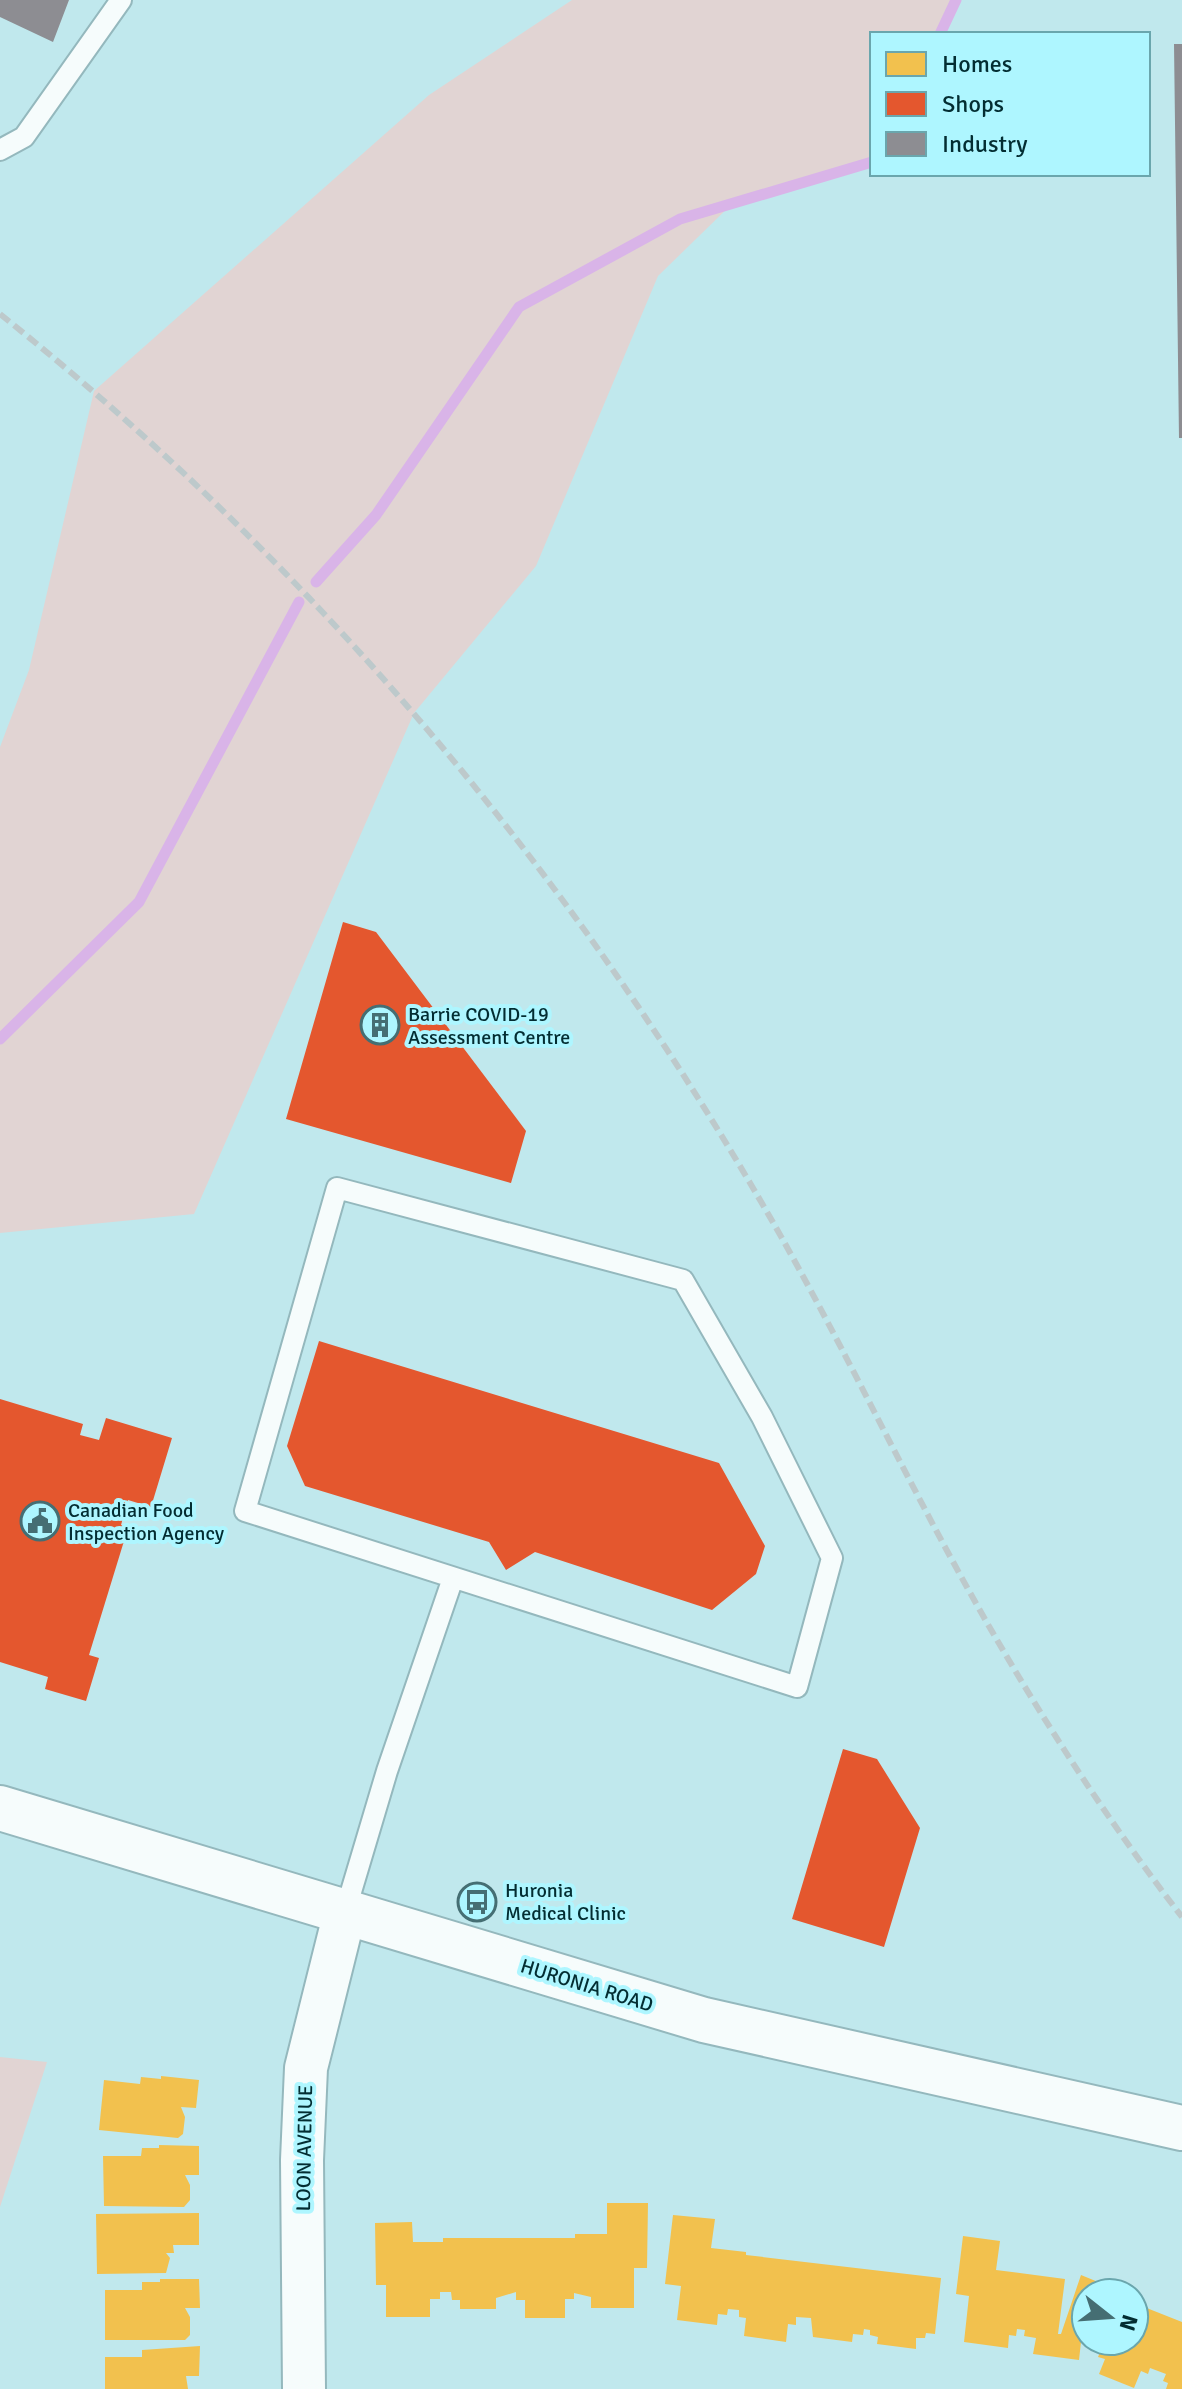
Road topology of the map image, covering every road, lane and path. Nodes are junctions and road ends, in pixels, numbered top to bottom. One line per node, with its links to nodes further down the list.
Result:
1 (121, 0): 2 (lane)
2 (0, 150)
3 (453, 1578): 3 (lane); 5 (lane)
4 (0, 1808): 5 (main road, HURONIA ROAD)
5 (345, 1912): 6 (main road, HURONIA ROAD); 7 (street, LOON AVENUE)
6 (1182, 2128)
7 (304, 2389)

